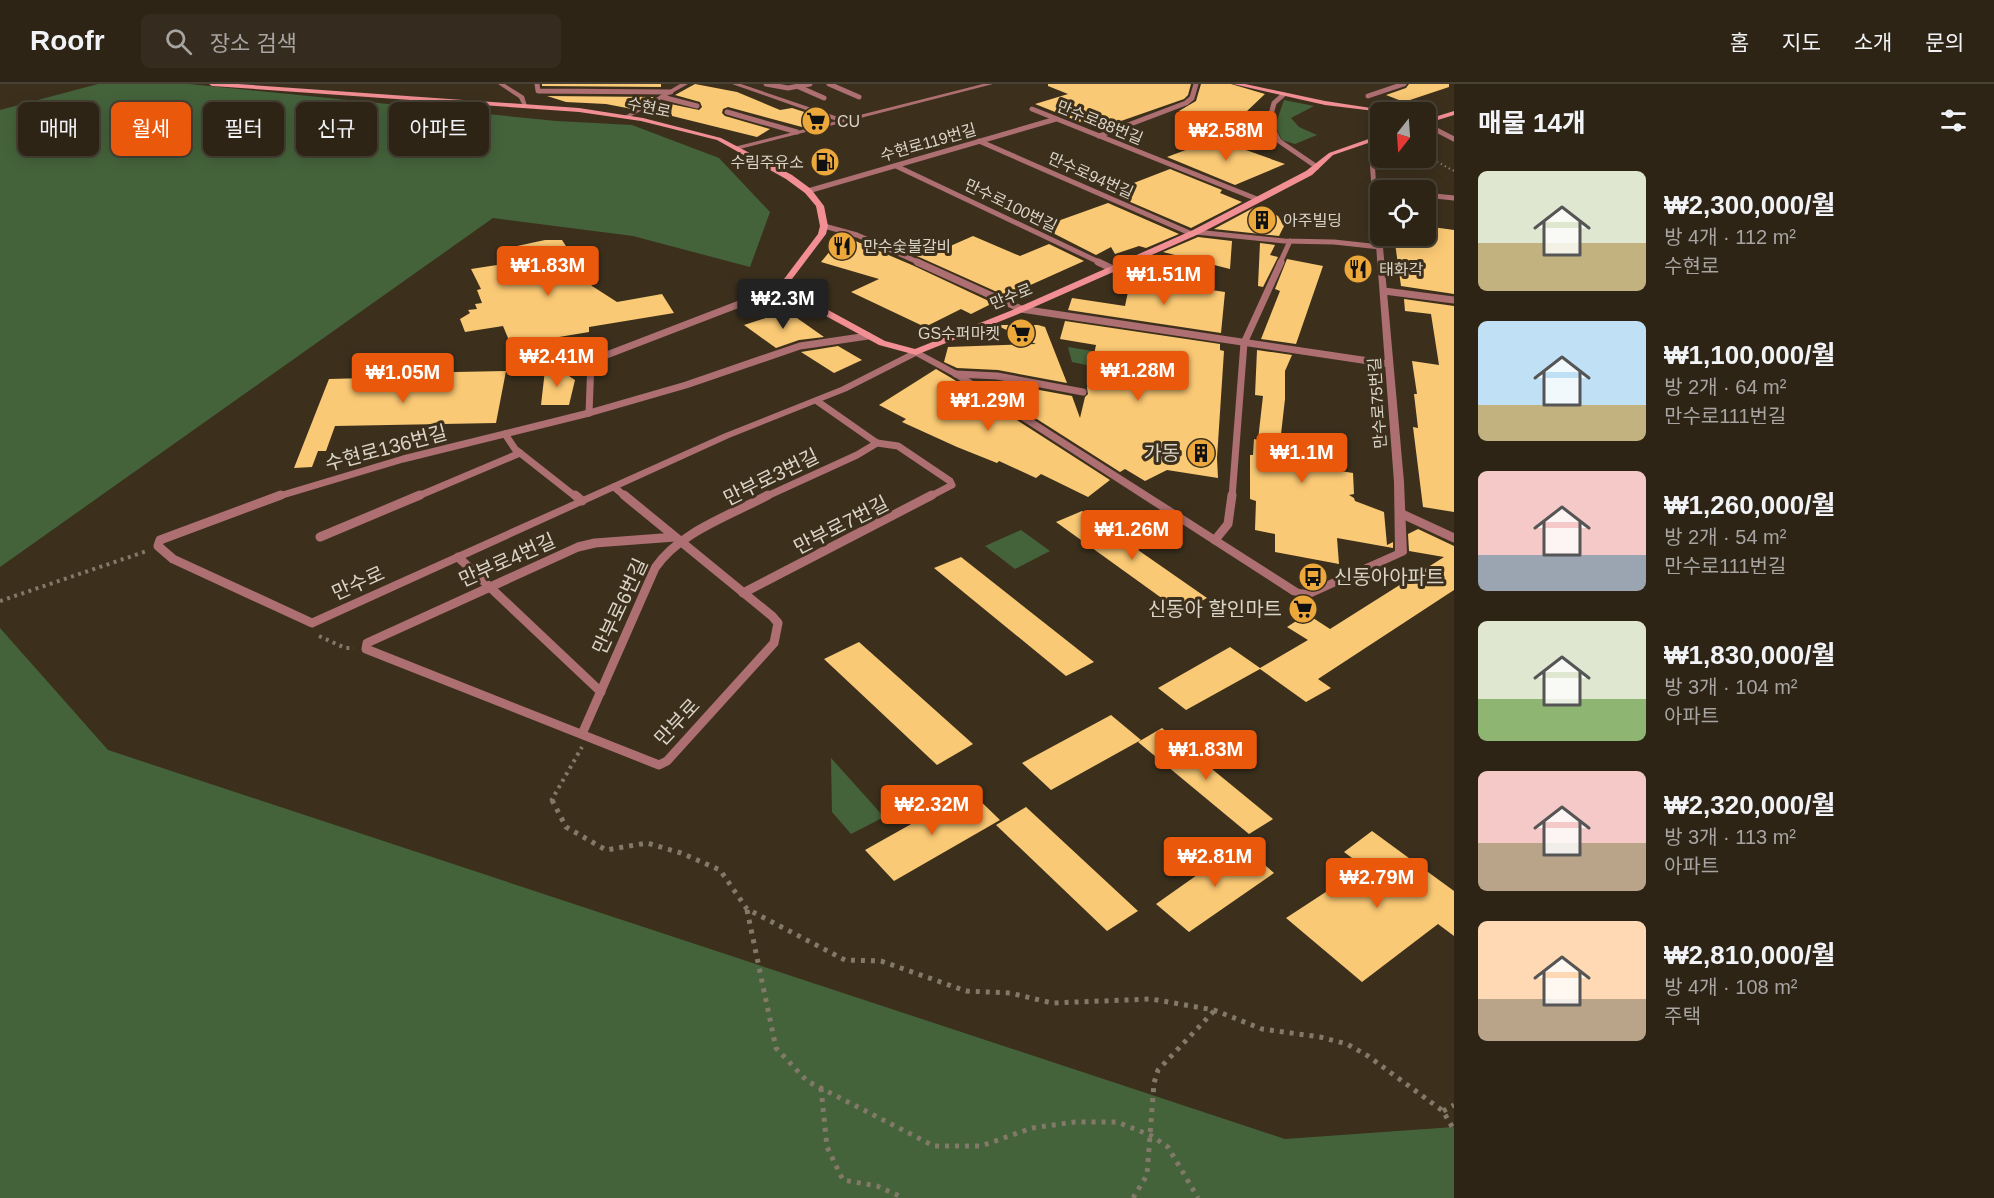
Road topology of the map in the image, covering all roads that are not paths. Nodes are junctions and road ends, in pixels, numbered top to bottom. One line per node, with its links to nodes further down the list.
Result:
1 (212, 84): 20 (street, 수현로)
2 (501, 84): 20 (street)
3 (537, 84): 14 (lane)
4 (685, 84): 14 (street)
5 (735, 84): 30 (street)
6 (766, 84): 13 (lane)
7 (810, 84): 13 (lane)
8 (829, 84): 18 (lane)
9 (990, 84): 30 (street)
10 (1196, 84): 34 (lane)
11 (1236, 84): 15 (street)
12 (1404, 84): 16 (lane)
13 (799, 87): 19 (lane)
14 (671, 92): 17 (street)
15 (1283, 94): 23 (street); 40 (lane)
16 (1368, 96)
17 (662, 97): 21 (lane); 26 (street)
18 (859, 97)
19 (824, 98)
20 (525, 105): 26 (street, 수현로)
21 (697, 106)
22 (1032, 109): 27 (lane, 만수로88번길)
23 (1370, 109)
24 (727, 112): 33 (lane)
25 (1454, 113): 28 (street)
26 (628, 116): 38 (street, 수현로)
27 (1056, 118): 34 (lane, 만수로88번길); 36 (lane, 수현로119번길)
28 (1436, 118)
29 (1436, 119): 31 (street)
30 (841, 120): 33 (street)
31 (1454, 123)
32 (1436, 128): 35 (lane)
33 (797, 132): 38 (street)
34 (1099, 136): 44 (lane, 만수로88번길)
35 (1454, 139)
36 (979, 141): 39 (lane, 수현로119번길); 46 (lane, 만수로94번길)
37 (1370, 141): 40 (street, 만수로)
38 (736, 148): 41 (street, 수현로)
39 (896, 166): 41 (lane, 수현로119번길); 49 (lane, 만수로100번길)
40 (1317, 167): 44 (street, 만수로)
41 (808, 191): 45 (street, 수현로)
42 (1436, 196): 43 (lane)
43 (1454, 198)
44 (1257, 199): 46 (street, 만수로)
45 (824, 226): 50 (street); 53 (lane)
46 (1194, 233): 47 (lane, 만수로94번길); 49 (street, 만수로)
47 (1290, 241): 48 (lane, 만수로94번길); 55 (lane)
48 (1380, 247): 51 (street, 만수로75번길)
49 (1113, 269): 53 (street, 만수로)
50 (789, 285): 54 (street); 61 (lane)
51 (1384, 291): 52 (lane); 57 (street, 만수로75번길)
52 (1454, 300)
53 (1021, 309): 55 (lane); 56 (street, 만수로)
54 (868, 336): 56 (street); 61 (lane, 수현로136번길)
55 (1244, 343): 57 (lane); 71 (lane)
56 (916, 352): 58 (street); 60 (street, 만수로)
57 (1389, 364): 67 (street, 만수로75번길)
58 (956, 374): 59 (lane); 71 (street)
59 (1083, 392)
60 (817, 401): 63 (lane); 65 (street, 만수로)
61 (589, 413): 62 (lane, 수현로136번길)
62 (505, 434): 64 (lane); 75 (lane, 수현로136번길)
63 (877, 443): 70 (lane, 만부로3번길); 74 (lane, 만부로7번길)
64 (520, 453): 66 (lane); 68 (lane)
65 (614, 487): 66 (street, 만수로); 70 (lane, 만부로)
66 (582, 501): 72 (street, 만수로)
67 (1400, 513): 69 (lane); 71 (street, 만수로75번길)
68 (320, 537)
69 (1454, 538)
70 (677, 539): 73 (lane, 만부로4번길); 74 (lane, 만부로); 77 (lane, 만부로6번길)
71 (1215, 540)
72 (458, 557): 73 (lane, 만부로6번길); 75 (street, 만수로)
73 (490, 587): 76 (lane, 만부로4번길); 77 (lane, 만부로6번길)
74 (744, 593): 78 (lane, 만부로)
75 (311, 623)
76 (366, 649): 78 (lane, 만부로)
77 (601, 692): 78 (lane, 만부로6번길)
78 (582, 734)

